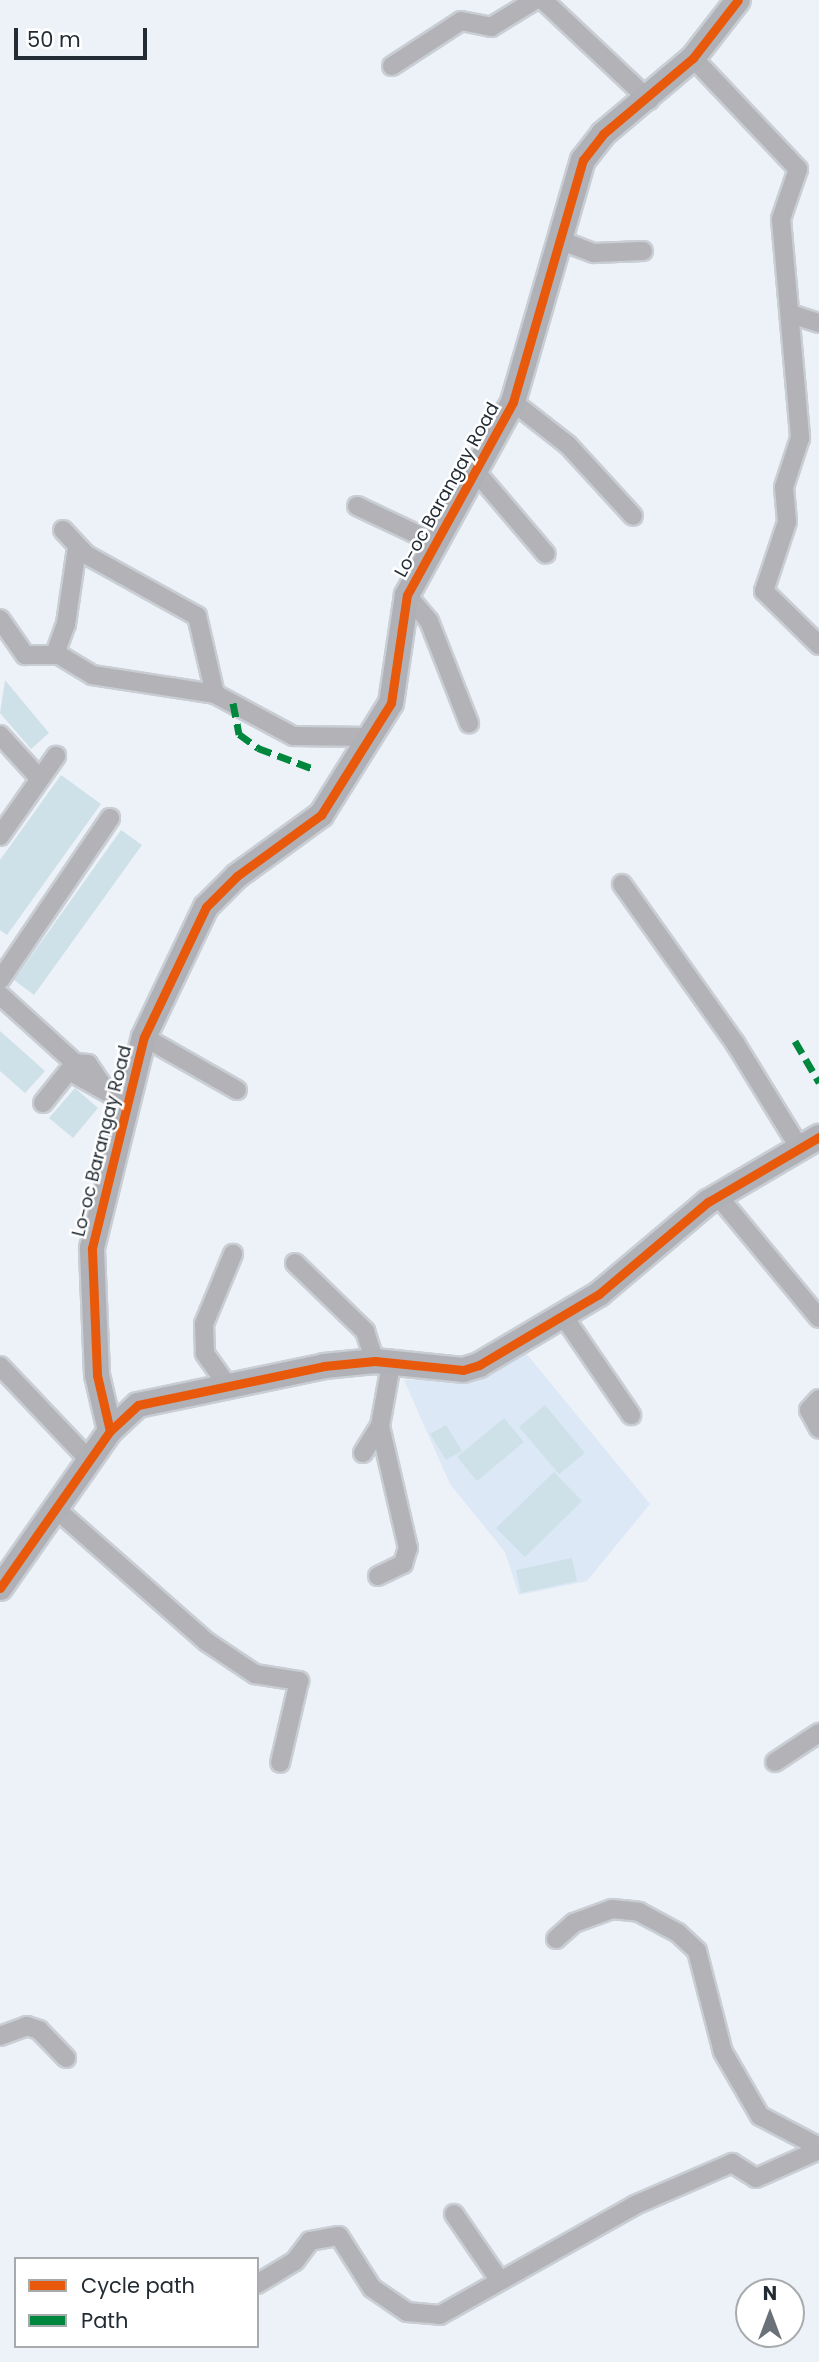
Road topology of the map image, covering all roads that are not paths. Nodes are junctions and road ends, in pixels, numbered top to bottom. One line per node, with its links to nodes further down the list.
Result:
1 (535, 0): 5 (street)
2 (543, 0): 6 (street)
3 (738, 0): 4 (street, Lo-oc Barangay Road)
4 (693, 58): 6 (street, Lo-oc Barangay Road); 9 (street)
5 (392, 66)
6 (649, 100): 7 (street, Lo-oc Barangay Road)
7 (562, 241): 8 (street); 11 (street, Lo-oc Barangay Road)
8 (643, 251)
9 (792, 314): 10 (street); 21 (street)
10 (819, 323)
11 (513, 402): 12 (street, Lo-oc Barangay Road); 14 (street)
12 (477, 473): 16 (street, Lo-oc Barangay Road); 18 (street)
13 (357, 506): 16 (street)
14 (633, 516)
15 (63, 530): 17 (street)
16 (433, 542): 19 (street, Lo-oc Barangay Road)
17 (76, 548): 22 (street); 23 (street)
18 (546, 554)
19 (407, 595): 24 (street); 26 (street, Lo-oc Barangay Road)
20 (0, 619): 22 (street)
21 (819, 645)
22 (55, 654): 23 (street)
23 (215, 694): 26 (street)
24 (469, 723)
25 (0, 735): 28 (street)
26 (369, 737): 34 (street, Lo-oc Barangay Road)
27 (56, 756): 28 (street)
28 (40, 779): 30 (street)
29 (110, 818): 32 (street)
30 (0, 836)
31 (622, 884): 39 (street)
32 (0, 980)
33 (0, 995): 35 (street)
34 (144, 1037): 36 (street); 38 (street, Lo-oc Barangay Road)
35 (75, 1063): 37 (street); 38 (street)
36 (237, 1090)
37 (43, 1102)
38 (128, 1104): 52 (street, Lo-oc Barangay Road)
39 (809, 1142): 40 (street)
40 (718, 1196): 43 (street); 44 (street)
41 (233, 1254): 47 (street)
42 (295, 1264): 45 (street)
43 (564, 1317): 45 (street); 49 (street)
44 (819, 1318)
45 (383, 1363): 47 (street); 50 (street)
46 (0, 1366): 54 (street)
47 (227, 1385): 52 (street)
48 (819, 1399): 51 (street)
49 (631, 1415)
50 (380, 1426): 53 (street); 56 (street)
51 (819, 1429)
52 (110, 1432): 54 (street)
53 (362, 1453)
54 (90, 1461): 55 (street)
55 (56, 1509): 57 (street); 60 (street)
56 (378, 1576)
57 (0, 1588)
58 (819, 1733): 59 (street)
59 (775, 1762)
60 (280, 1763)
61 (556, 1939): 64 (street)
62 (0, 2036): 63 (street)
63 (66, 2058)
64 (819, 2148): 66 (street)
65 (454, 2214): 66 (street)
66 (498, 2278): 67 (street)
67 (259, 2283)

